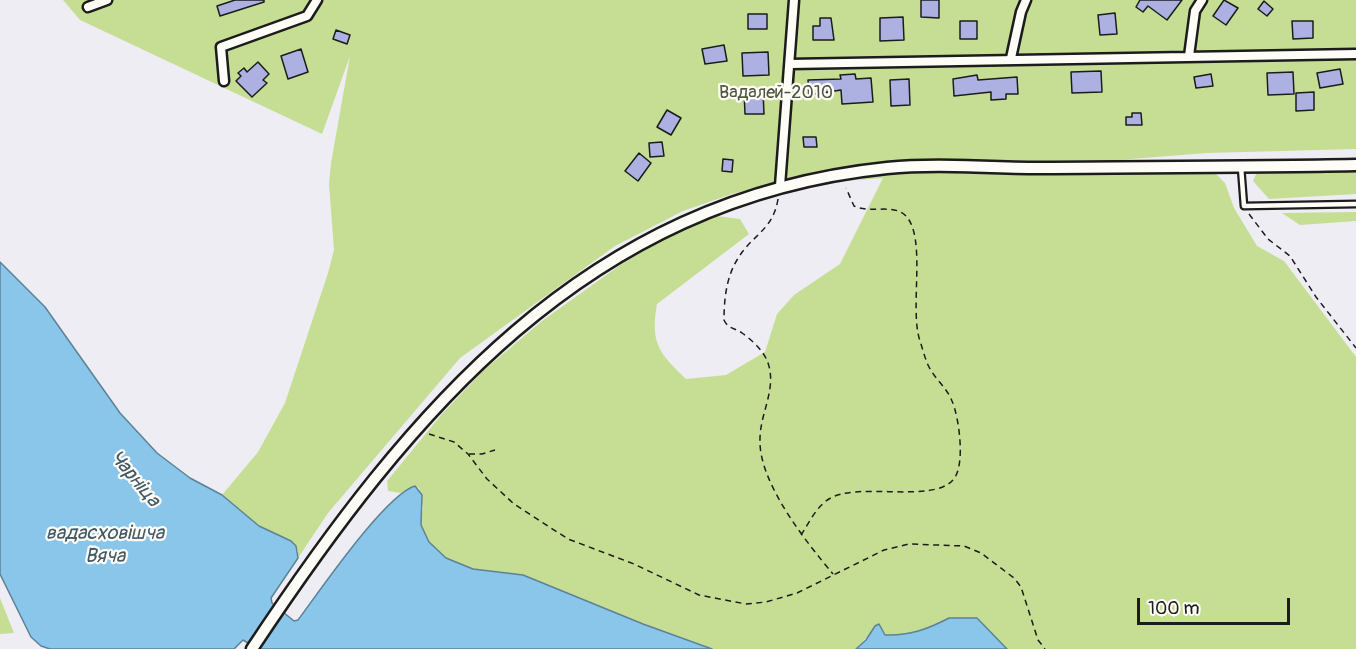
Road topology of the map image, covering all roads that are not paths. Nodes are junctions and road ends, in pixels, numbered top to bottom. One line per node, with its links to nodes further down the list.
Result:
1 (107, 0): 6 (street)
2 (317, 0): 11 (street)
3 (794, 0): 10 (street)
4 (1026, 0): 9 (street)
5 (1202, 0): 8 (street)
6 (88, 7)
7 (1356, 54): 8 (street)
8 (1189, 56): 9 (street)
9 (1011, 58): 10 (street)
10 (790, 64): 14 (street)
11 (224, 81)
12 (1356, 165): 13 (street)
13 (1241, 167): 14 (street); 15 (lane)
14 (780, 186): 16 (street)
15 (1356, 204)
16 (252, 649)

